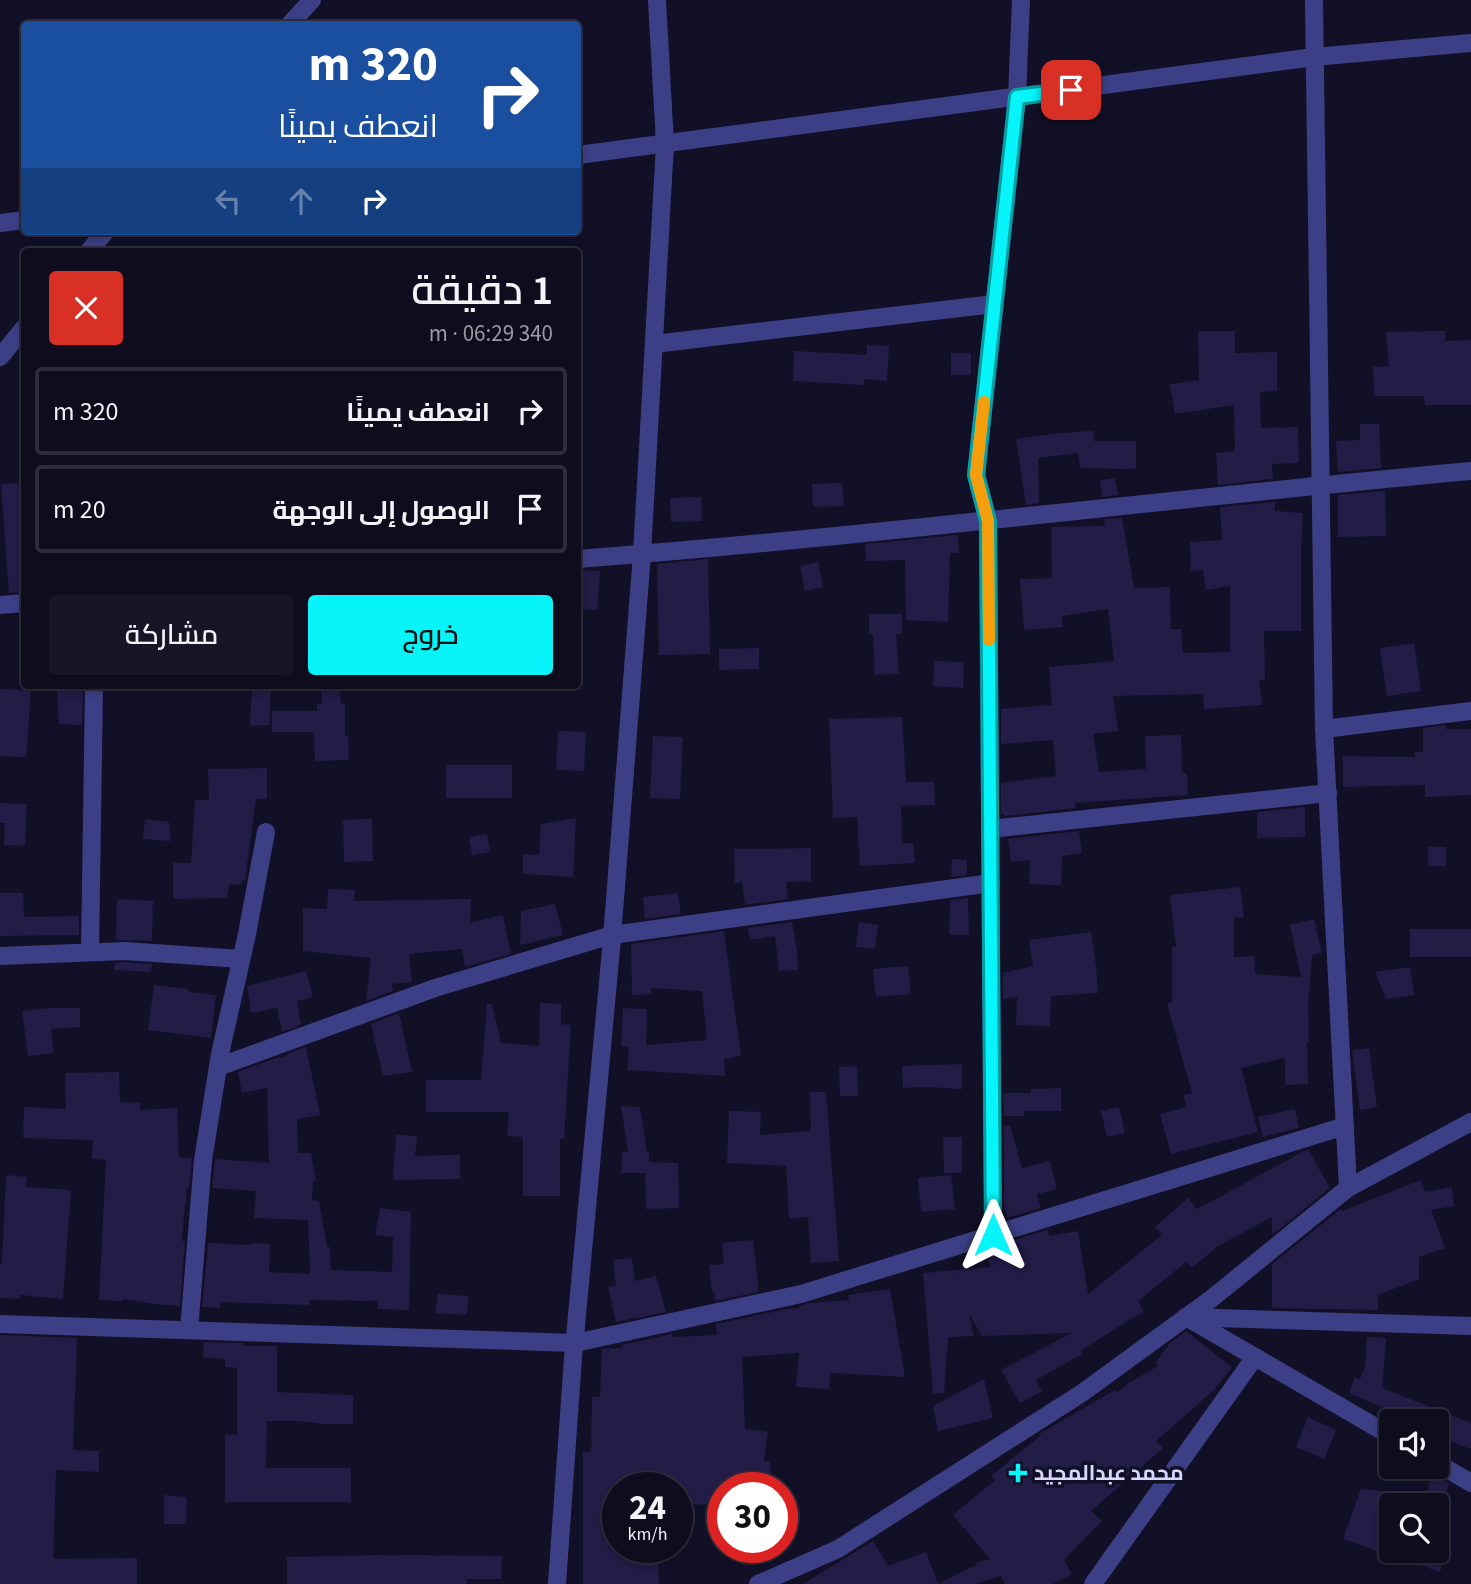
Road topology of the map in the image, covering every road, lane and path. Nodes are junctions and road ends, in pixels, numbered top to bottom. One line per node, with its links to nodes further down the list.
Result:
1 (312, 0): 5 (street)
2 (657, 0): 9 (street)
3 (1021, 0): 8 (street)
4 (1314, 0): 7 (street)
5 (293, 21)
6 (1471, 43): 7 (street)
7 (1314, 57): 8 (street); 18 (street)
8 (1017, 97): 9 (street); 13 (street)
9 (665, 144): 10 (street); 15 (street)
10 (581, 155)
11 (21, 220): 12 (street)
12 (0, 223)
13 (995, 304): 15 (street); 19 (street)
14 (21, 332): 16 (street)
15 (654, 344): 20 (street)
16 (0, 356)
17 (1471, 471): 18 (street)
18 (1321, 485): 19 (street); 26 (street)
19 (988, 521): 20 (street); 28 (street)
20 (642, 554): 21 (street); 31 (street)
21 (581, 559)
22 (21, 603): 23 (street)
23 (0, 605)
24 (94, 689): 32 (street)
25 (1471, 711): 26 (street)
26 (1324, 729): 27 (street)
27 (1328, 793): 28 (street); 37 (street)
28 (990, 830): 30 (street)
29 (266, 832): 34 (street)
30 (991, 883): 31 (street); 39 (street)
31 (612, 935): 35 (street); 44 (street)
32 (90, 952): 33 (street); 34 (street)
33 (0, 956)
34 (241, 959): 35 (street)
35 (218, 1067): 43 (street)
36 (1471, 1122): 38 (street)
37 (1345, 1126): 38 (street); 39 (street)
38 (1348, 1188): 40 (street)
39 (993, 1235): 44 (street)
40 (1186, 1317): 42 (street); 45 (street); 50 (street)
41 (0, 1324): 43 (street)
42 (1471, 1326)
43 (189, 1330): 44 (street)
44 (575, 1343): 49 (street)
45 (1255, 1357): 46 (street); 51 (street)
46 (1379, 1429)
47 (1449, 1470): 48 (street)
48 (1471, 1483)
49 (557, 1584)
50 (758, 1584)
51 (1093, 1584)

